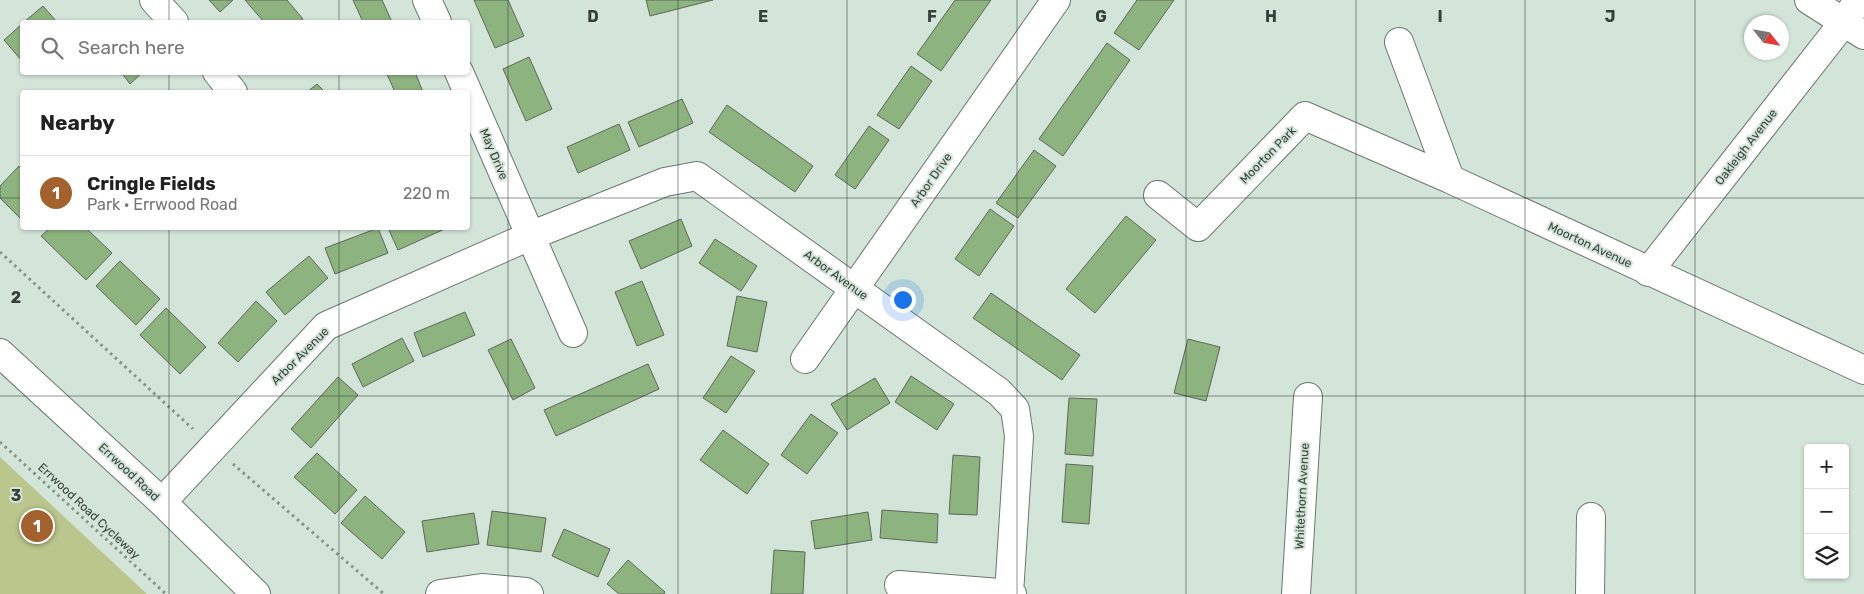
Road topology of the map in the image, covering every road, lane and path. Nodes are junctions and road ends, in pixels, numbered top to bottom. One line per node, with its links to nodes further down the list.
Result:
1 (154, 0): 6 (street)
2 (428, 0): 7 (street)
3 (1056, 0): 19 (street, Arbor Drive)
4 (1809, 0): 5 (street)
5 (1855, 19): 18 (street, Oakleigh Avenue)
6 (172, 20)
7 (436, 20)
8 (1398, 42): 14 (street)
9 (219, 75): 11 (street)
10 (460, 75): 12 (street, May Drive)
11 (231, 90)
12 (467, 90)
13 (470, 97): 16 (street, May Drive)
14 (1450, 179): 15 (street, Moorton Park); 18 (street, Moorton Avenue)
15 (1158, 195)
16 (530, 236): 19 (street, Arbor Avenue); 20 (street); 26 (street, Arbor Avenue)
17 (0, 252): 26 (path)
18 (1648, 272): 23 (street, Moorton Avenue)
19 (855, 289): 22 (street, Arbor Drive); 35 (street, Arbor Avenue)
20 (573, 333)
21 (0, 353): 27 (street, Errwood Road)
22 (805, 359)
23 (1864, 370)
24 (1308, 397): 36 (street, Whitethorn Avenue)
25 (0, 442): 30 (path, Errwood Road Cycleway)
26 (213, 447): 27 (street, Arbor Avenue); 32 (path)
27 (162, 502): 31 (street, Errwood Road)
28 (1590, 517): 37 (street)
29 (899, 585): 35 (street, Arbor Avenue)
30 (166, 594)
31 (256, 594)
32 (384, 594)
33 (440, 594): 34 (street)
34 (529, 594)
35 (1010, 594)
36 (1296, 594)
37 (1590, 594)

